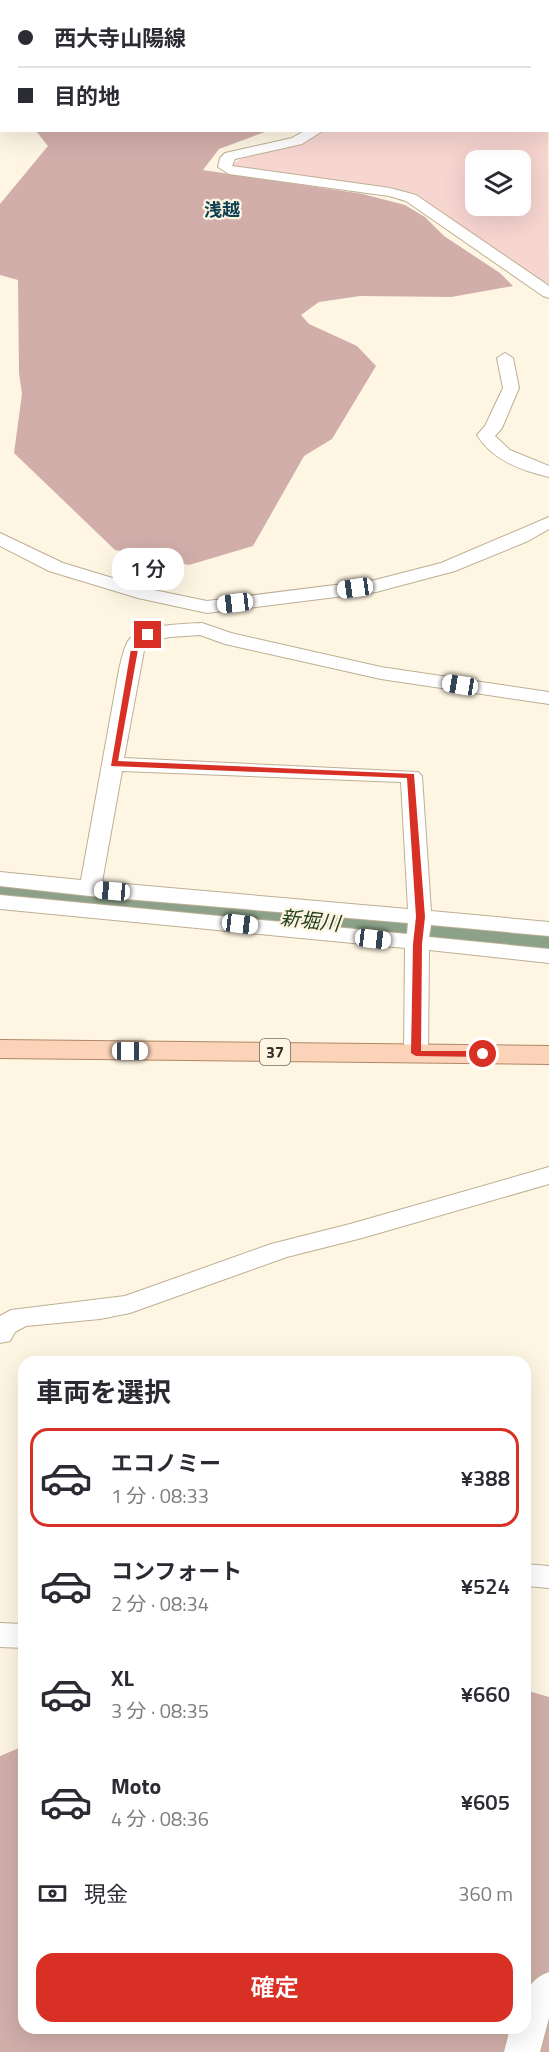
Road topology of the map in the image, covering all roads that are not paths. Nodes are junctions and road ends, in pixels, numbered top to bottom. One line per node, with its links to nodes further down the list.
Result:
1 (313, 132): 2 (street)
2 (549, 293)
3 (504, 358): 4 (street)
4 (549, 472)
5 (549, 522): 7 (street)
6 (0, 539): 7 (street)
7 (207, 607): 8 (street)
8 (202, 629): 9 (street); 10 (street)
9 (549, 698)
10 (114, 764): 12 (street); 16 (street)
11 (0, 879): 12 (street)
12 (90, 889): 14 (street)
13 (0, 902): 14 (street)
14 (242, 913): 16 (street)
15 (549, 929): 16 (street)
16 (419, 930): 17 (street); 19 (street)
17 (549, 956)
18 (0, 1049): 19 (main road, 37)
19 (416, 1053): 20 (main road, 37)
20 (549, 1055)
21 (549, 1174): 22 (street)
22 (0, 1334)
23 (531, 1576): 24 (street)
24 (549, 1577)
25 (0, 1635): 26 (street)
26 (18, 1636)
27 (549, 1987): 28 (street)
28 (531, 2016)
29 (526, 2034): 30 (street)
30 (522, 2052)

